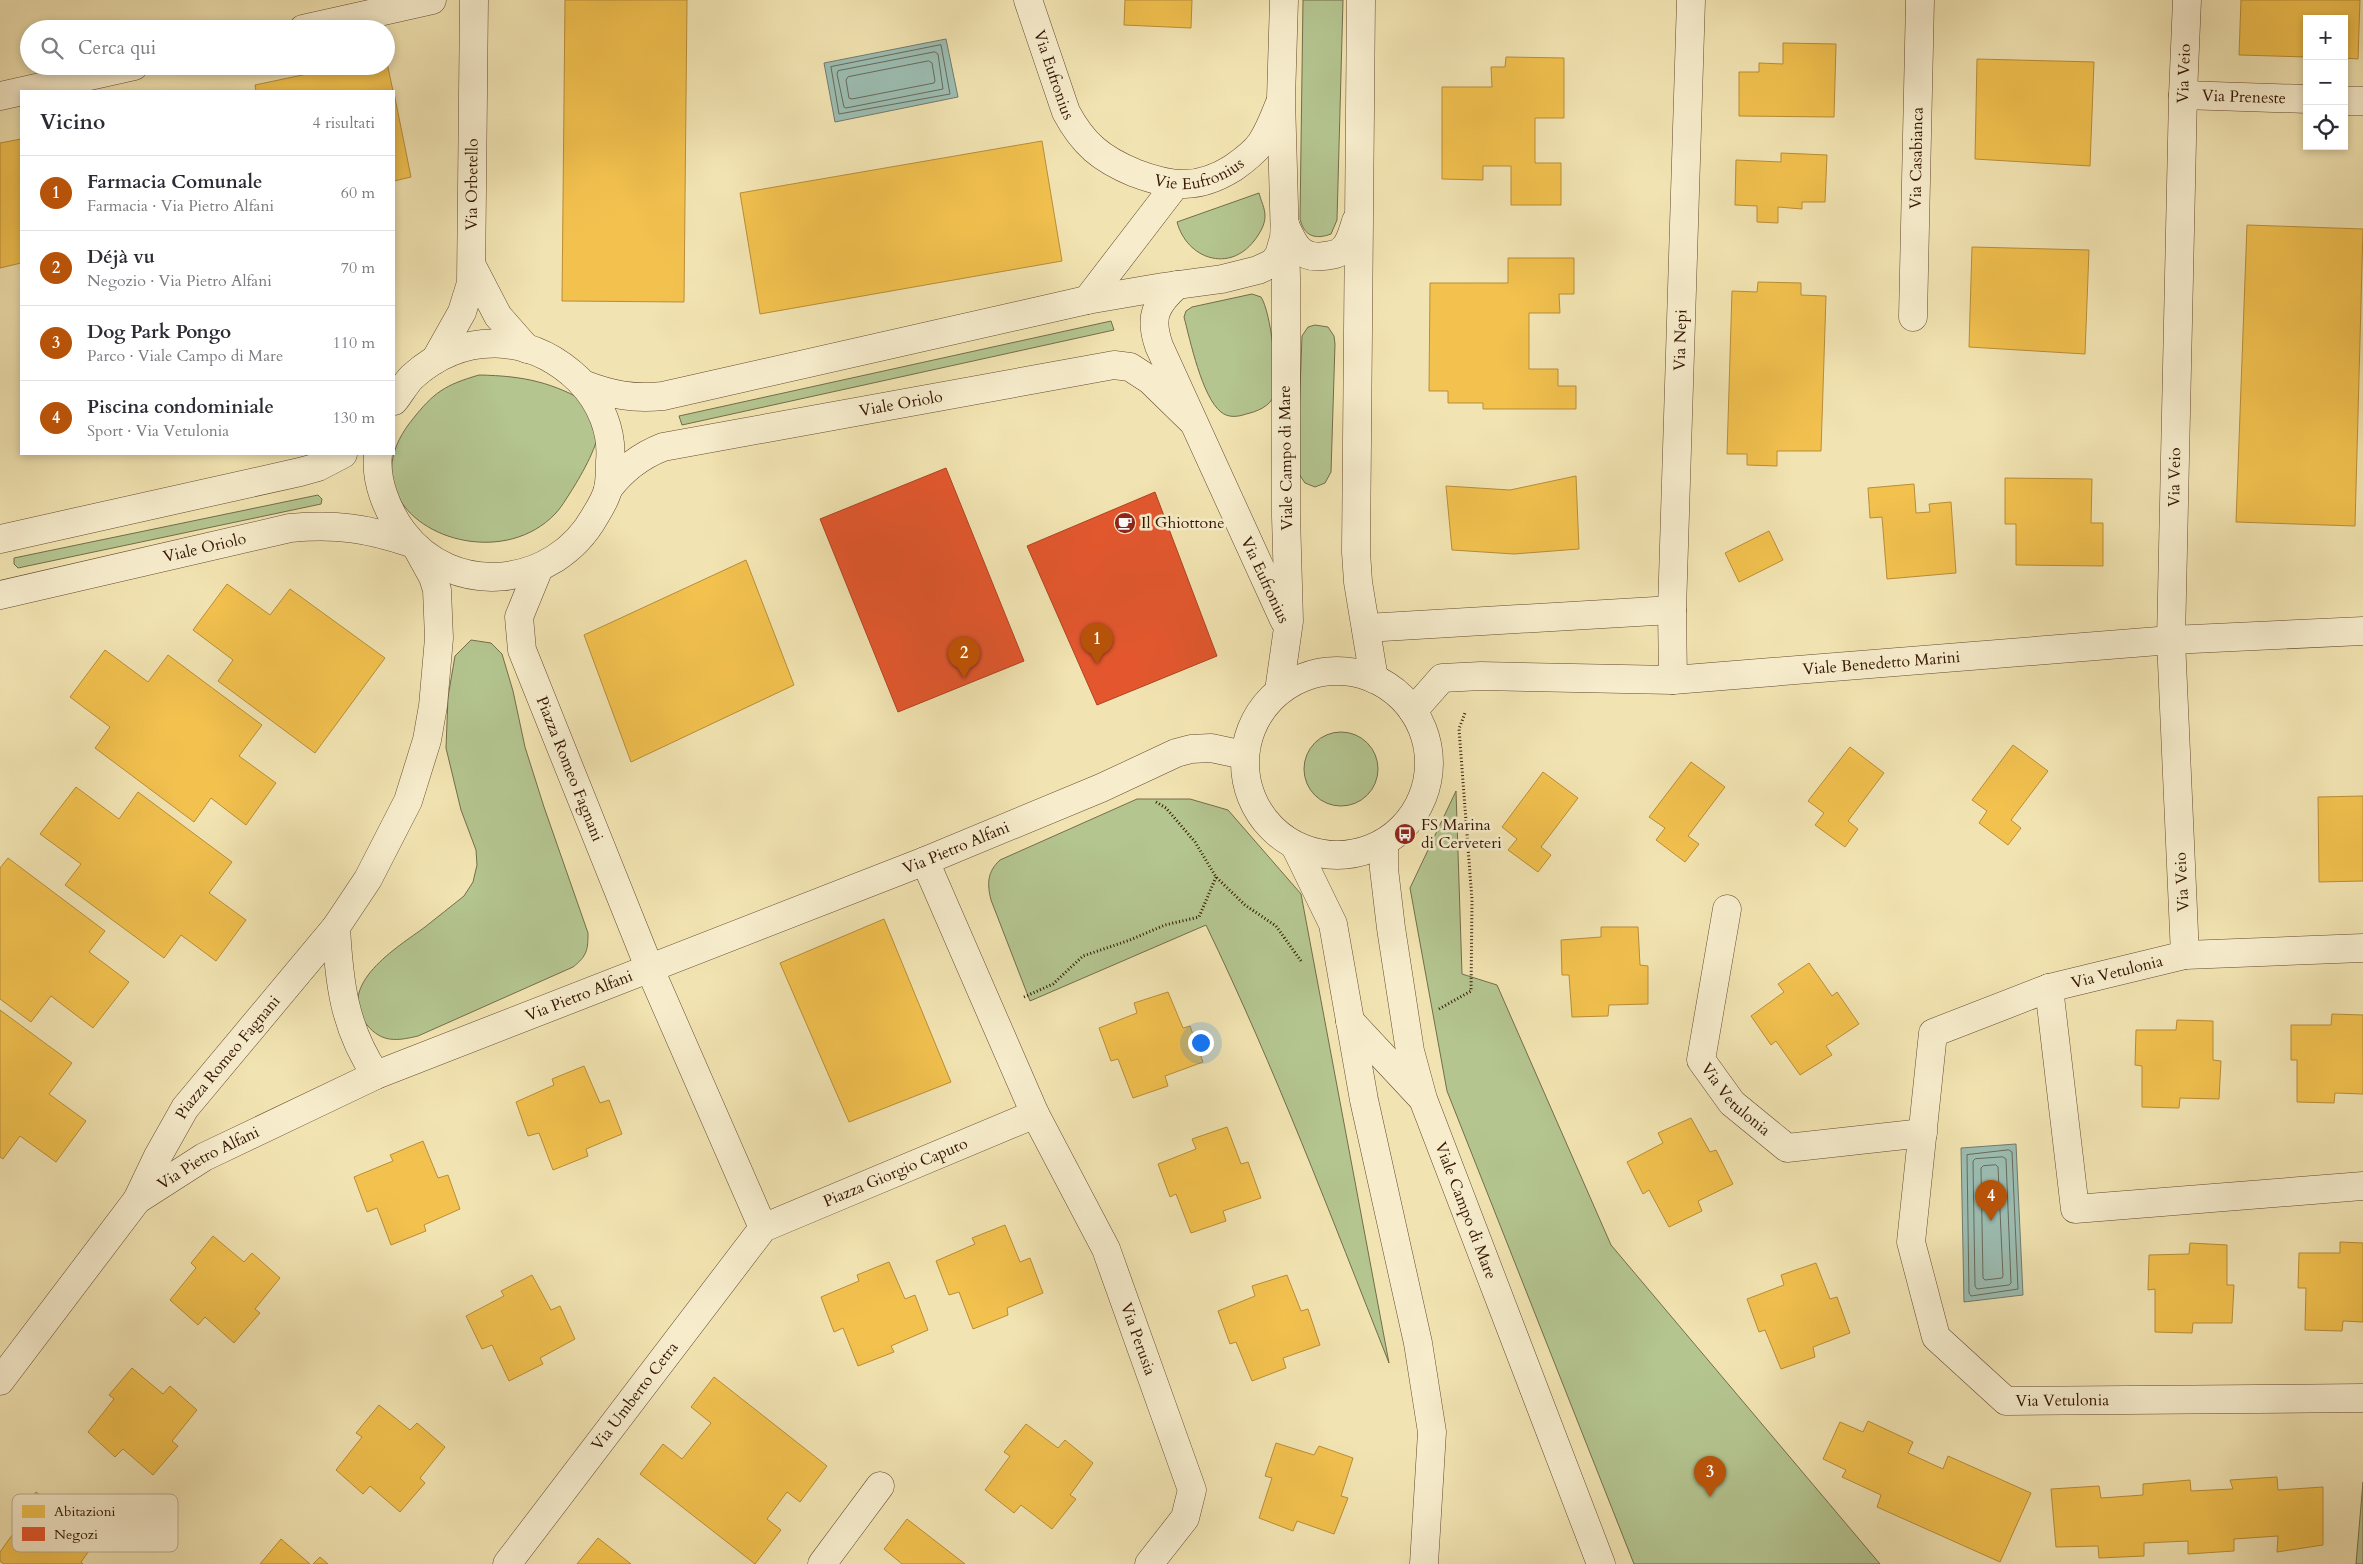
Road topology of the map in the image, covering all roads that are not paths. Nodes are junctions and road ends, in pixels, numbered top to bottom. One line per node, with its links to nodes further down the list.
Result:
1 (432, 0): 9 (street)
2 (474, 0): 23 (street, Via Orbetello)
3 (1028, 0): 19 (street, Via Eufronius)
4 (1284, 0): 15 (street, Viale Campo di Mare)
5 (1361, 0): 21 (street, Viale Campo di Mare)
6 (1691, 0): 39 (street, Via Nepi)
7 (1920, 0): 26 (street, Via Casabianca)
8 (2187, 0): 13 (street, Via Veio)
9 (343, 20)
10 (94, 75): 11 (street)
11 (27, 90)
12 (20, 92): 14 (street)
13 (2183, 95): 16 (street, Via Preneste); 43 (street, Via Veio)
14 (0, 96)
15 (1281, 99): 20 (street, Vie Eufronius); 22 (street, Viale Campo di Mare)
16 (2303, 99)
17 (2348, 101): 18 (street)
18 (2363, 101)
19 (1087, 145): 20 (street, Vie Eufronius)
20 (1176, 184): 25 (street)
21 (1358, 217): 22 (street, Viale Campo di Mare); 40 (street, Viale Campo di Mare)
22 (1285, 225): 24 (street); 41 (street, Viale Campo di Mare)
23 (472, 266): 27 (street); 28 (street, Via Orbetello)
24 (1177, 285): 25 (street); 31 (street, Via Eufronius)
25 (1087, 300): 29 (street)
26 (1913, 316)
27 (526, 349): 28 (street); 29 (street)
28 (434, 360): 30 (street)
29 (583, 384): 34 (street)
30 (395, 400)
31 (1191, 420): 34 (street, Viale Oriolo); 41 (street, Via Eufronius)
32 (341, 455): 35 (street)
33 (378, 455): 36 (street)
34 (608, 489): 37 (street)
35 (0, 540)
36 (414, 545): 37 (street); 38 (street, Viale Oriolo); 53 (street, Piazza Romeo Fagnani)
37 (539, 568): 56 (street, Piazza Romeo Fagnani)
38 (0, 595)
39 (1672, 610): 40 (street); 45 (street, Via Nepi)
40 (1366, 628): 44 (street, Viale Campo di Mare)
41 (1289, 630): 46 (street, Viale Campo di Mare)
42 (2363, 631): 43 (street, Viale Benedetto Marini)
43 (2171, 640): 45 (street, Viale Benedetto Marini); 55 (street, Via Veio)
44 (1374, 678): 46 (street); 47 (street)
45 (1672, 680): 47 (street, Viale Benedetto Marini)
46 (1279, 692): 48 (street)
47 (1413, 711): 49 (street)
48 (1244, 756): 50 (street); 51 (street, Via Pietro Alfani)
49 (1384, 843): 50 (street); 60 (street, Viale Campo di Mare)
50 (1295, 846): 58 (street)
51 (925, 861): 56 (street, Via Pietro Alfani); 61 (street)
52 (1727, 909): 62 (street, Via Vetulonia)
53 (336, 927): 59 (street); 64 (street, Piazza Romeo Fagnani)
54 (2363, 948): 55 (street, Via Vetulonia)
55 (2185, 955): 57 (street, Via Vetulonia)
56 (649, 967): 59 (street, Via Pietro Alfani); 65 (street)
57 (2049, 988): 62 (street, Via Vetulonia); 63 (street, Via Vetulonia)
58 (1350, 1021): 60 (street); 72 (street)
59 (376, 1075): 64 (street, Via Pietro Alfani)
60 (1423, 1099): 73 (street, Viale Campo di Mare)
61 (1035, 1114): 65 (street, Piazza Giorgio Caputo); 71 (street, Via Perusia)
62 (1922, 1133): 67 (street, Via Vetulonia)
63 (2363, 1186)
64 (137, 1200): 66 (street, Via Pietro Alfani)
65 (764, 1228): 69 (street, Via Umberto Cetra)
66 (0, 1381)
67 (2363, 1398)
68 (880, 1486): 70 (street)
69 (507, 1564)
70 (822, 1564)
71 (1149, 1564)
72 (1424, 1564)
73 (1601, 1564)

